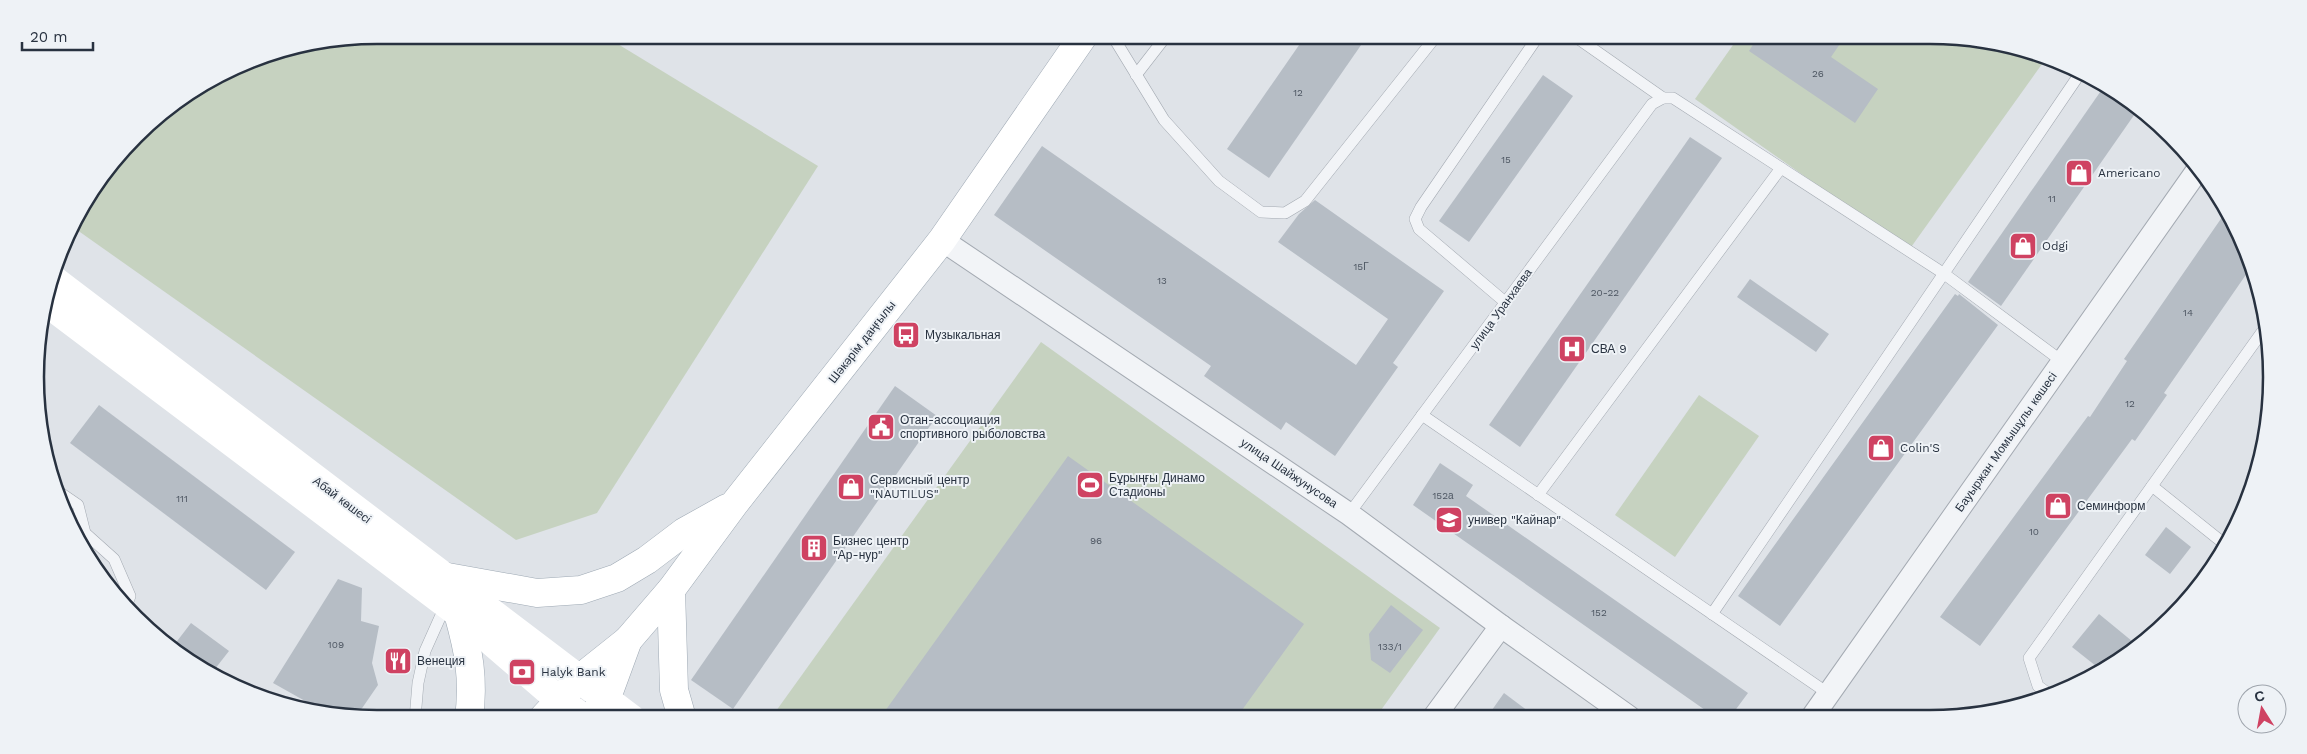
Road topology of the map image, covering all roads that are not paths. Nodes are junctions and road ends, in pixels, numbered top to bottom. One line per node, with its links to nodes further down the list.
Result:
1 (1078, 44): 12 (main road, Шәкәрім даңғылы)
2 (1117, 44): 7 (lane)
3 (1160, 44): 7 (lane)
4 (1430, 44): 7 (lane)
5 (1534, 44): 16 (lane)
6 (1586, 44): 9 (lane)
7 (1136, 75)
8 (2076, 78): 13 (lane)
9 (1663, 98): 10 (lane); 16 (lane, улица Уранхаева)
10 (1781, 168): 13 (lane); 21 (lane)
11 (2194, 175): 18 (street, Бауыржан Момышұлы көшесі)
12 (942, 240): 23 (main road, Шәкәрім даңғылы); 24 (street, улица Шайжунусова)
13 (1943, 273): 18 (lane); 32 (lane)
14 (52, 302): 28 (main road, Абай көшесі)
15 (52, 302): 31 (main road, Абай көшесі)
16 (1505, 302): 19 (lane, улица Уранхаева)
17 (2260, 335): 20 (lane)
18 (2063, 362): 37 (street, Бауыржан Момышұлы көшесі)
19 (1422, 415): 21 (lane); 24 (lane, улица Уранхаева)
20 (2152, 486): 27 (lane); 36 (lane)
21 (1538, 495): 32 (lane)
22 (66, 497): 25 (lane)
23 (735, 503): 28 (main road); 29 (main road, Шәкәрім даңғылы)
24 (1349, 514): 33 (street, улица Шайжунусова)
25 (82, 532)
26 (86, 540): 30 (lane)
27 (2221, 541)
28 (442, 576): 35 (main road, Абай көшесі)
29 (671, 590): 34 (main road, Шәкәрім даңғылы); 42 (main road)
30 (129, 600)
31 (452, 609): 39 (lane); 40 (main road); 41 (main road, Абай көшесі)
32 (1712, 614): 37 (lane)
33 (1501, 626): 43 (street); 44 (street, улица Шайжунусова)
34 (628, 640): 35 (main road, Шәкәрім даңғылы); 38 (main road, Шәкәрім даңғылы)
35 (578, 678): 38 (main road, Абай көшесі); 41 (main road, Шәкәрім даңғылы)
36 (2044, 690)
37 (1829, 694): 45 (street, Бауыржан Момышұлы көшесі)
38 (597, 709)
39 (416, 710)
40 (470, 710)
41 (550, 710)
42 (680, 710)
43 (1439, 710)
44 (1619, 710)
45 (1817, 710)

